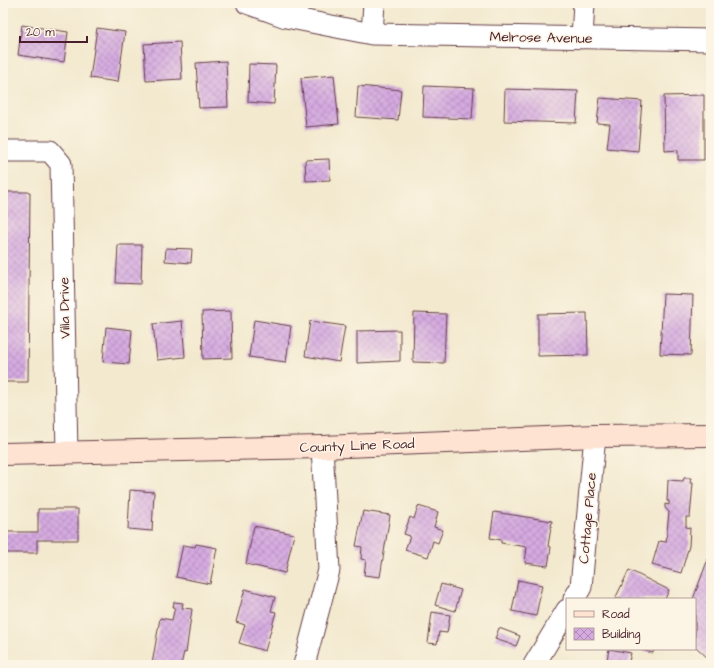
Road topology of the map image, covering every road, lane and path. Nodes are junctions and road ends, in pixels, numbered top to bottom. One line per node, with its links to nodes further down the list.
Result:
1 (247, 3): 4 (street, Melrose Avenue)
2 (374, 3): 4 (street)
3 (584, 3): 5 (street)
4 (372, 34): 5 (street, Melrose Avenue)
5 (582, 38): 6 (street, Melrose Avenue)
6 (711, 40)
7 (3, 151): 11 (street, Villa Drive)
8 (711, 435): 9 (main road, County Line Road)
9 (595, 436): 10 (main road, County Line Road); 13 (street, Cottage Place)
10 (322, 447): 11 (main road, County Line Road); 15 (street)
11 (67, 453): 12 (main road, County Line Road)
12 (3, 454)
13 (575, 598)
14 (566, 612): 16 (street)
15 (304, 665)
16 (534, 665)

